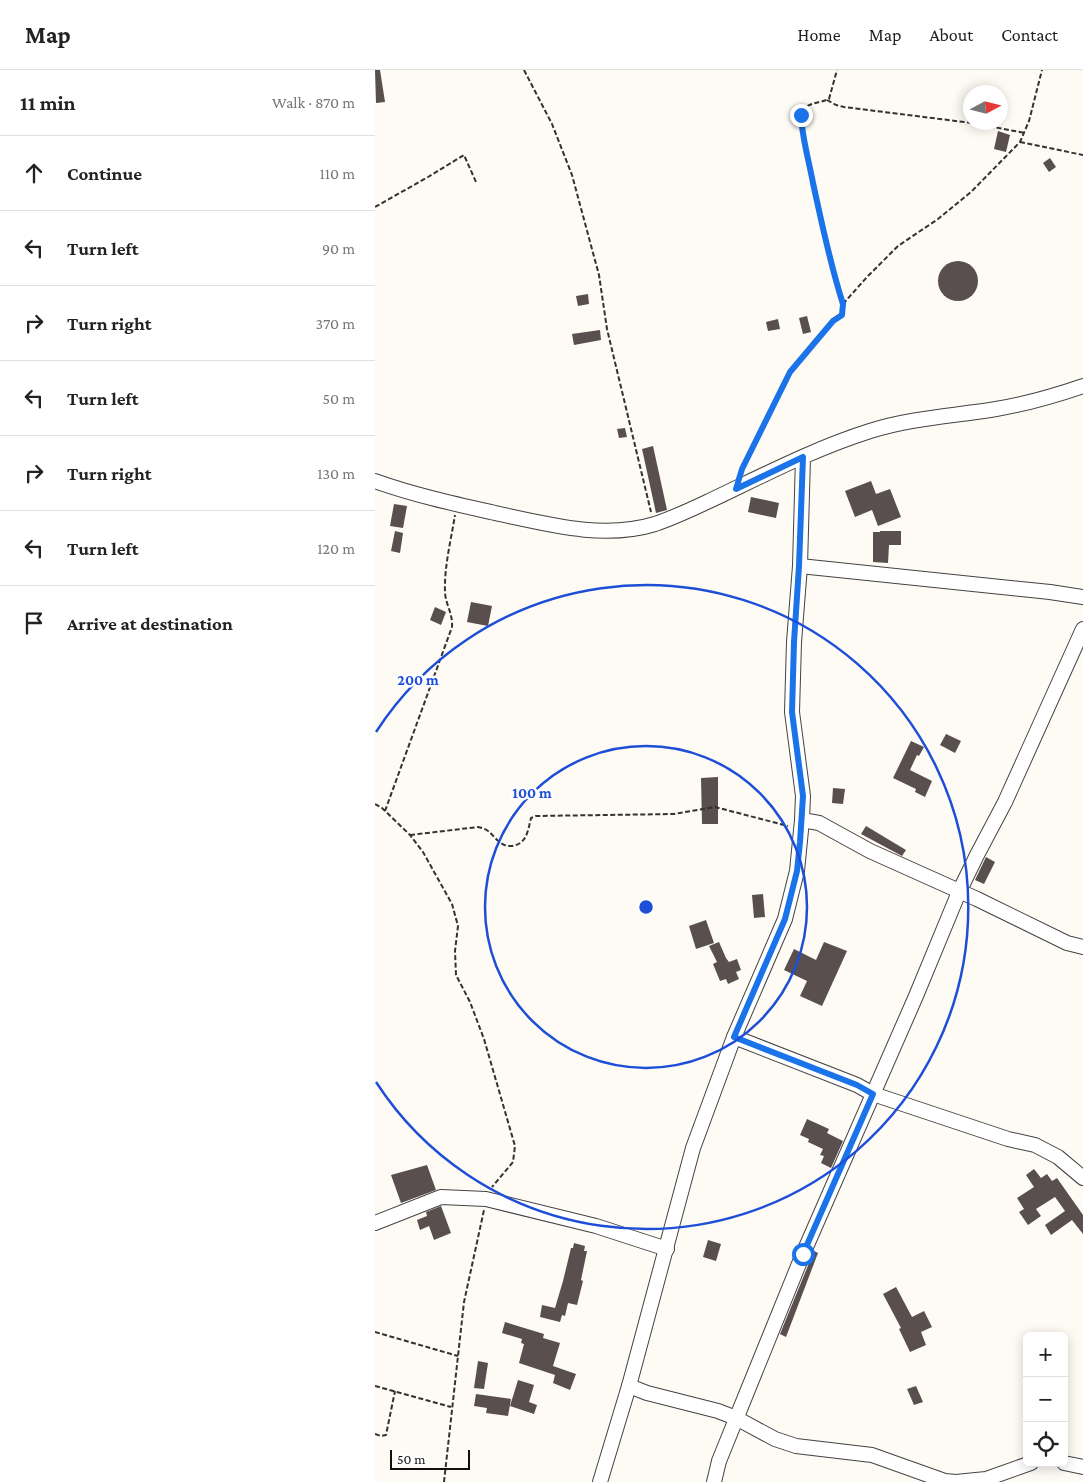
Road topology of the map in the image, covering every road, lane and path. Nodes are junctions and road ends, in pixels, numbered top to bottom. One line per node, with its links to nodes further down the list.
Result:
1 (524, 70): 16 (path)
2 (837, 70): 4 (path)
3 (1042, 70): 5 (path)
4 (827, 100): 5 (path); 10 (path)
5 (1025, 133): 6 (path)
6 (1020, 142): 7 (path); 10 (path)
7 (1083, 155)
8 (476, 182): 9 (path)
9 (375, 207)
10 (843, 304): 14 (path)
11 (1083, 386): 12 (street)
12 (803, 457): 14 (street); 17 (street)
13 (375, 482): 15 (street)
14 (736, 489): 16 (street)
15 (457, 505): 16 (street); 21 (path)
16 (654, 524)
17 (799, 566): 18 (street); 22 (street)
18 (1083, 597)
19 (1083, 629): 24 (street)
20 (375, 804): 21 (path)
21 (385, 811): 23 (path)
22 (802, 825): 23 (path); 24 (street); 27 (street)
23 (410, 836): 25 (path)
24 (959, 892): 26 (street); 28 (street)
25 (452, 904)
26 (1083, 947)
27 (734, 1037): 28 (street); 31 (street)
28 (873, 1094): 29 (street); 38 (street)
29 (1083, 1178)
30 (375, 1223): 31 (street)
31 (667, 1248): 35 (street)
32 (375, 1332): 33 (path)
33 (458, 1356)
34 (375, 1386): 36 (path)
35 (629, 1386): 38 (street); 43 (street)
36 (395, 1391): 37 (path); 39 (path)
37 (451, 1407)
38 (737, 1418): 41 (street); 44 (street)
39 (375, 1434)
40 (1068, 1464): 42 (street)
41 (1023, 1466)
42 (1083, 1467)
43 (600, 1482)
44 (714, 1482)

